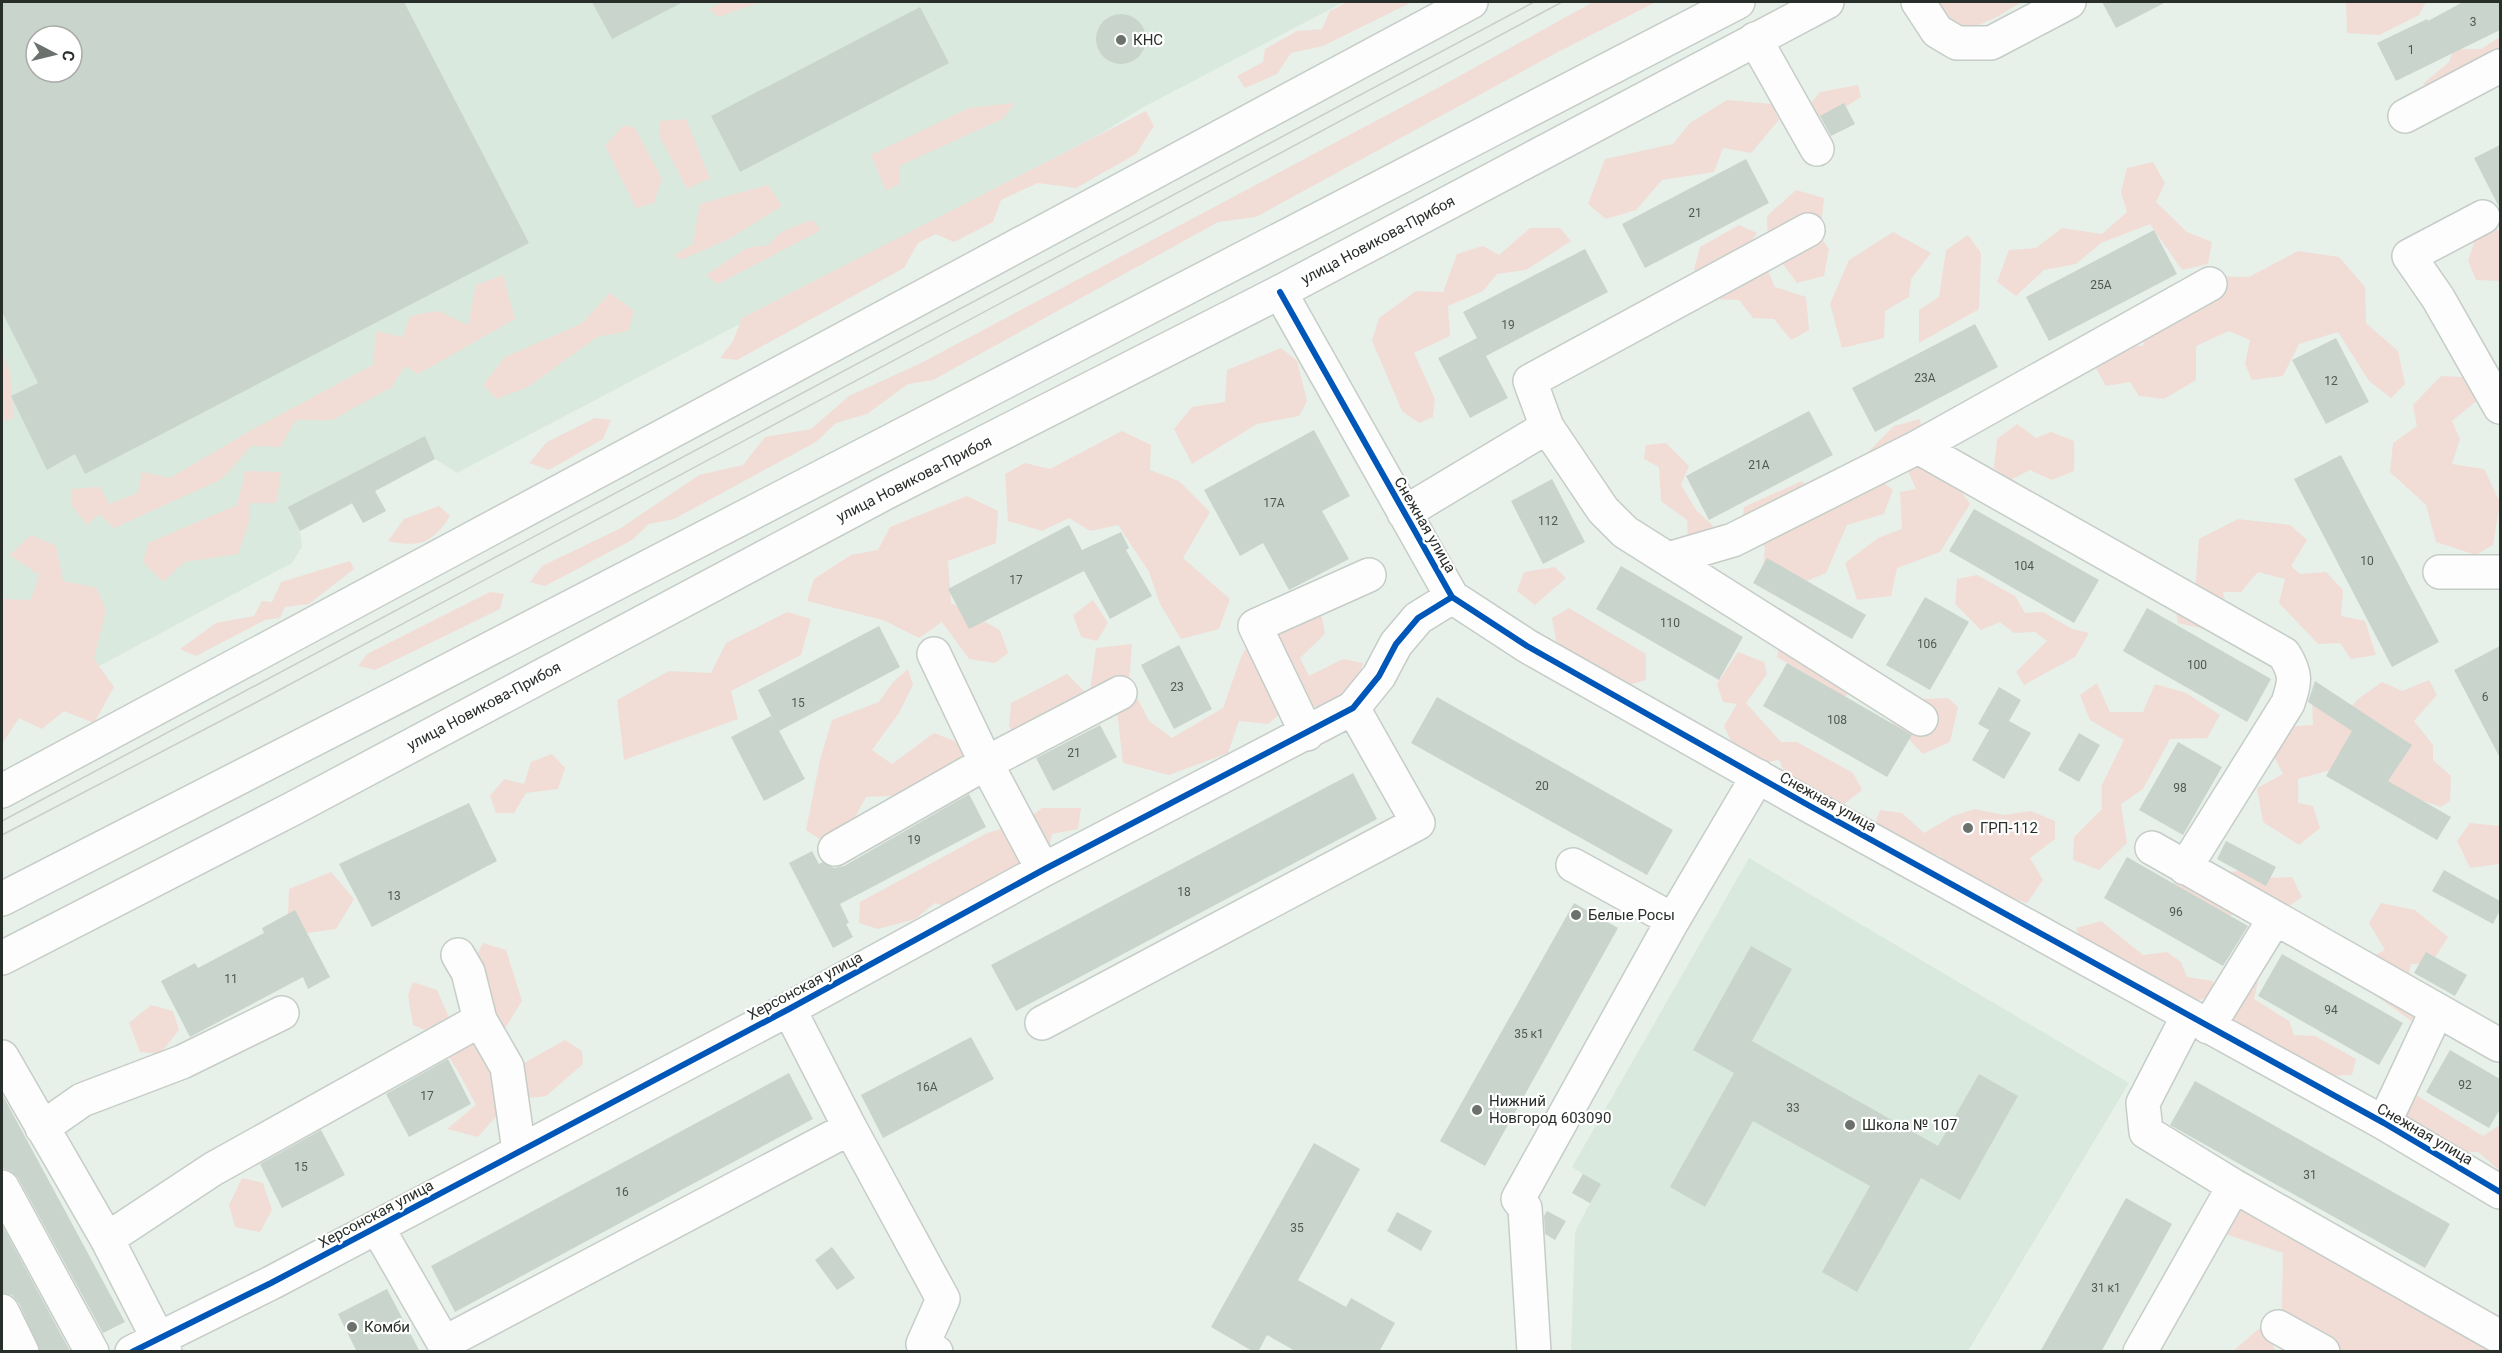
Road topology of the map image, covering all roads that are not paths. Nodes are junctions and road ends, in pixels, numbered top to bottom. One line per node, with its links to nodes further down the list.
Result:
1 (1472, 2): 30 (main road)
2 (1737, 2): 36 (main road)
3 (1827, 2): 6 (main road, улица Новикова-Прибоя)
4 (1918, 2): 5 (main road)
5 (2069, 2)
6 (1755, 39): 9 (main road); 13 (main road, улица Новикова-Прибоя)
7 (2500, 66): 8 (main road)
8 (2405, 116)
9 (1817, 149)
10 (2483, 216): 14 (main road)
11 (1808, 230): 15 (main road)
12 (2210, 284): 16 (main road)
13 (1280, 292): 17 (main road, Снежная улица); 40 (main road, улица Новикова-Прибоя)
14 (2500, 407)
15 (1547, 427): 17 (main road); 18 (main road)
16 (1918, 447): 18 (main road); 34 (main road)
17 (1404, 513): 22 (main road, Снежная улица)
18 (1668, 558): 26 (main road)
19 (2440, 572): 20 (main road)
20 (2500, 572)
21 (1369, 575): 27 (main road)
22 (1452, 597): 25 (main road, Херсонская улица); 29 (main road, Снежная улица)
23 (934, 654): 28 (main road)
24 (1120, 693): 28 (main road)
25 (1353, 708): 27 (main road, Херсонская улица); 46 (main road)
26 (1922, 719)
27 (1307, 734): 35 (main road, Херсонская улица)
28 (986, 763): 32 (main road); 35 (main road)
29 (1758, 776): 38 (main road); 45 (main road, Снежная улица)
30 (2, 791)
31 (2152, 848): 34 (main road)
32 (835, 849)
33 (1573, 865): 38 (main road)
34 (2185, 868): 37 (main road)
35 (1043, 870): 41 (main road, Херсонская улица)
36 (2, 899)
37 (2275, 918): 42 (main road); 45 (main road)
38 (1673, 920): 66 (main road)
39 (458, 956): 44 (main road)
40 (2, 958)
41 (789, 1008): 51 (main road); 52 (main road, Херсонская улица)
42 (2437, 1010): 47 (main road); 49 (main road)
43 (282, 1013): 50 (main road)
44 (480, 1020): 52 (main road); 57 (main road)
45 (2198, 1021): 49 (main road, Снежная улица); 53 (main road)
46 (1042, 1023)
47 (2499, 1045)
48 (2, 1057): 50 (main road)
49 (2384, 1123): 55 (main road, Снежная улица)
50 (42, 1128): 57 (main road)
51 (850, 1128): 62 (main road); 65 (main road)
52 (519, 1151): 56 (main road, Херсонская улица)
53 (2234, 1186): 60 (main road); 67 (main road)
54 (2, 1187): 64 (main road)
55 (2500, 1192)
56 (377, 1227): 61 (main road, Херсонская улица); 62 (main road)
57 (107, 1239): 61 (main road)
58 (2, 1311): 63 (main road)
59 (2278, 1327): 68 (main road)
60 (2500, 1337)
61 (152, 1347)
62 (447, 1347)
63 (22, 1352)
64 (92, 1352)
65 (936, 1352)
66 (1534, 1352)
67 (2140, 1352)
68 (2323, 1352)

